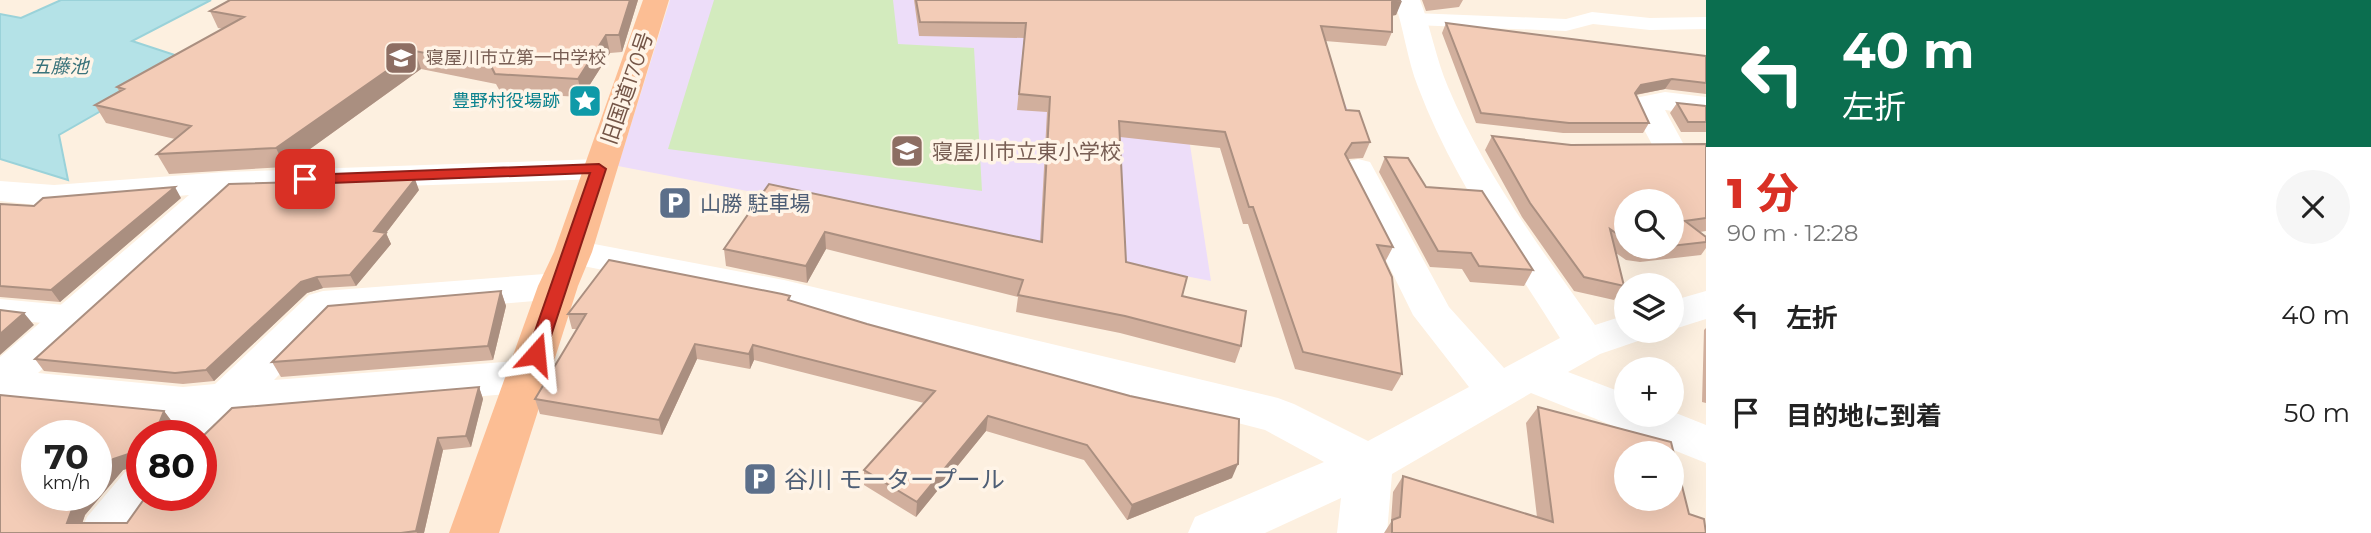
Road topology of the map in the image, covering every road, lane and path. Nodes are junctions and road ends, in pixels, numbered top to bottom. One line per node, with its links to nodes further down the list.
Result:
1 (656, 0): 8 (highway, 旧国道170号)
2 (1411, 9): 3 (lane); 5 (street)
3 (1706, 23)
4 (1706, 106): 7 (street)
5 (1456, 134): 6 (street); 17 (street)
6 (1496, 138)
7 (1629, 145)
8 (599, 169): 10 (street); 12 (highway, 旧国道170号)
9 (1358, 169): 19 (street)
10 (225, 182): 11 (street); 16 (street)
11 (0, 191)
12 (566, 269): 18 (highway, 旧国道170号); 21 (street); 26 (street)
13 (1706, 305): 15 (street)
14 (0, 309): 16 (lane)
15 (1684, 312)
16 (75, 316): 20 (street)
17 (1605, 336): 19 (street)
18 (529, 376): 21 (street); 29 (highway, 旧国道170号)
19 (1514, 383): 22 (street); 26 (street)
20 (0, 384): 21 (street)
21 (226, 400): 23 (street)
22 (1614, 409)
23 (207, 420)
24 (1658, 427): 25 (street)
25 (1704, 448)
26 (1369, 464): 30 (street); 31 (street)
27 (126, 506): 28 (street)
28 (105, 533)
29 (474, 533)
30 (1213, 533)
31 (1362, 533)

